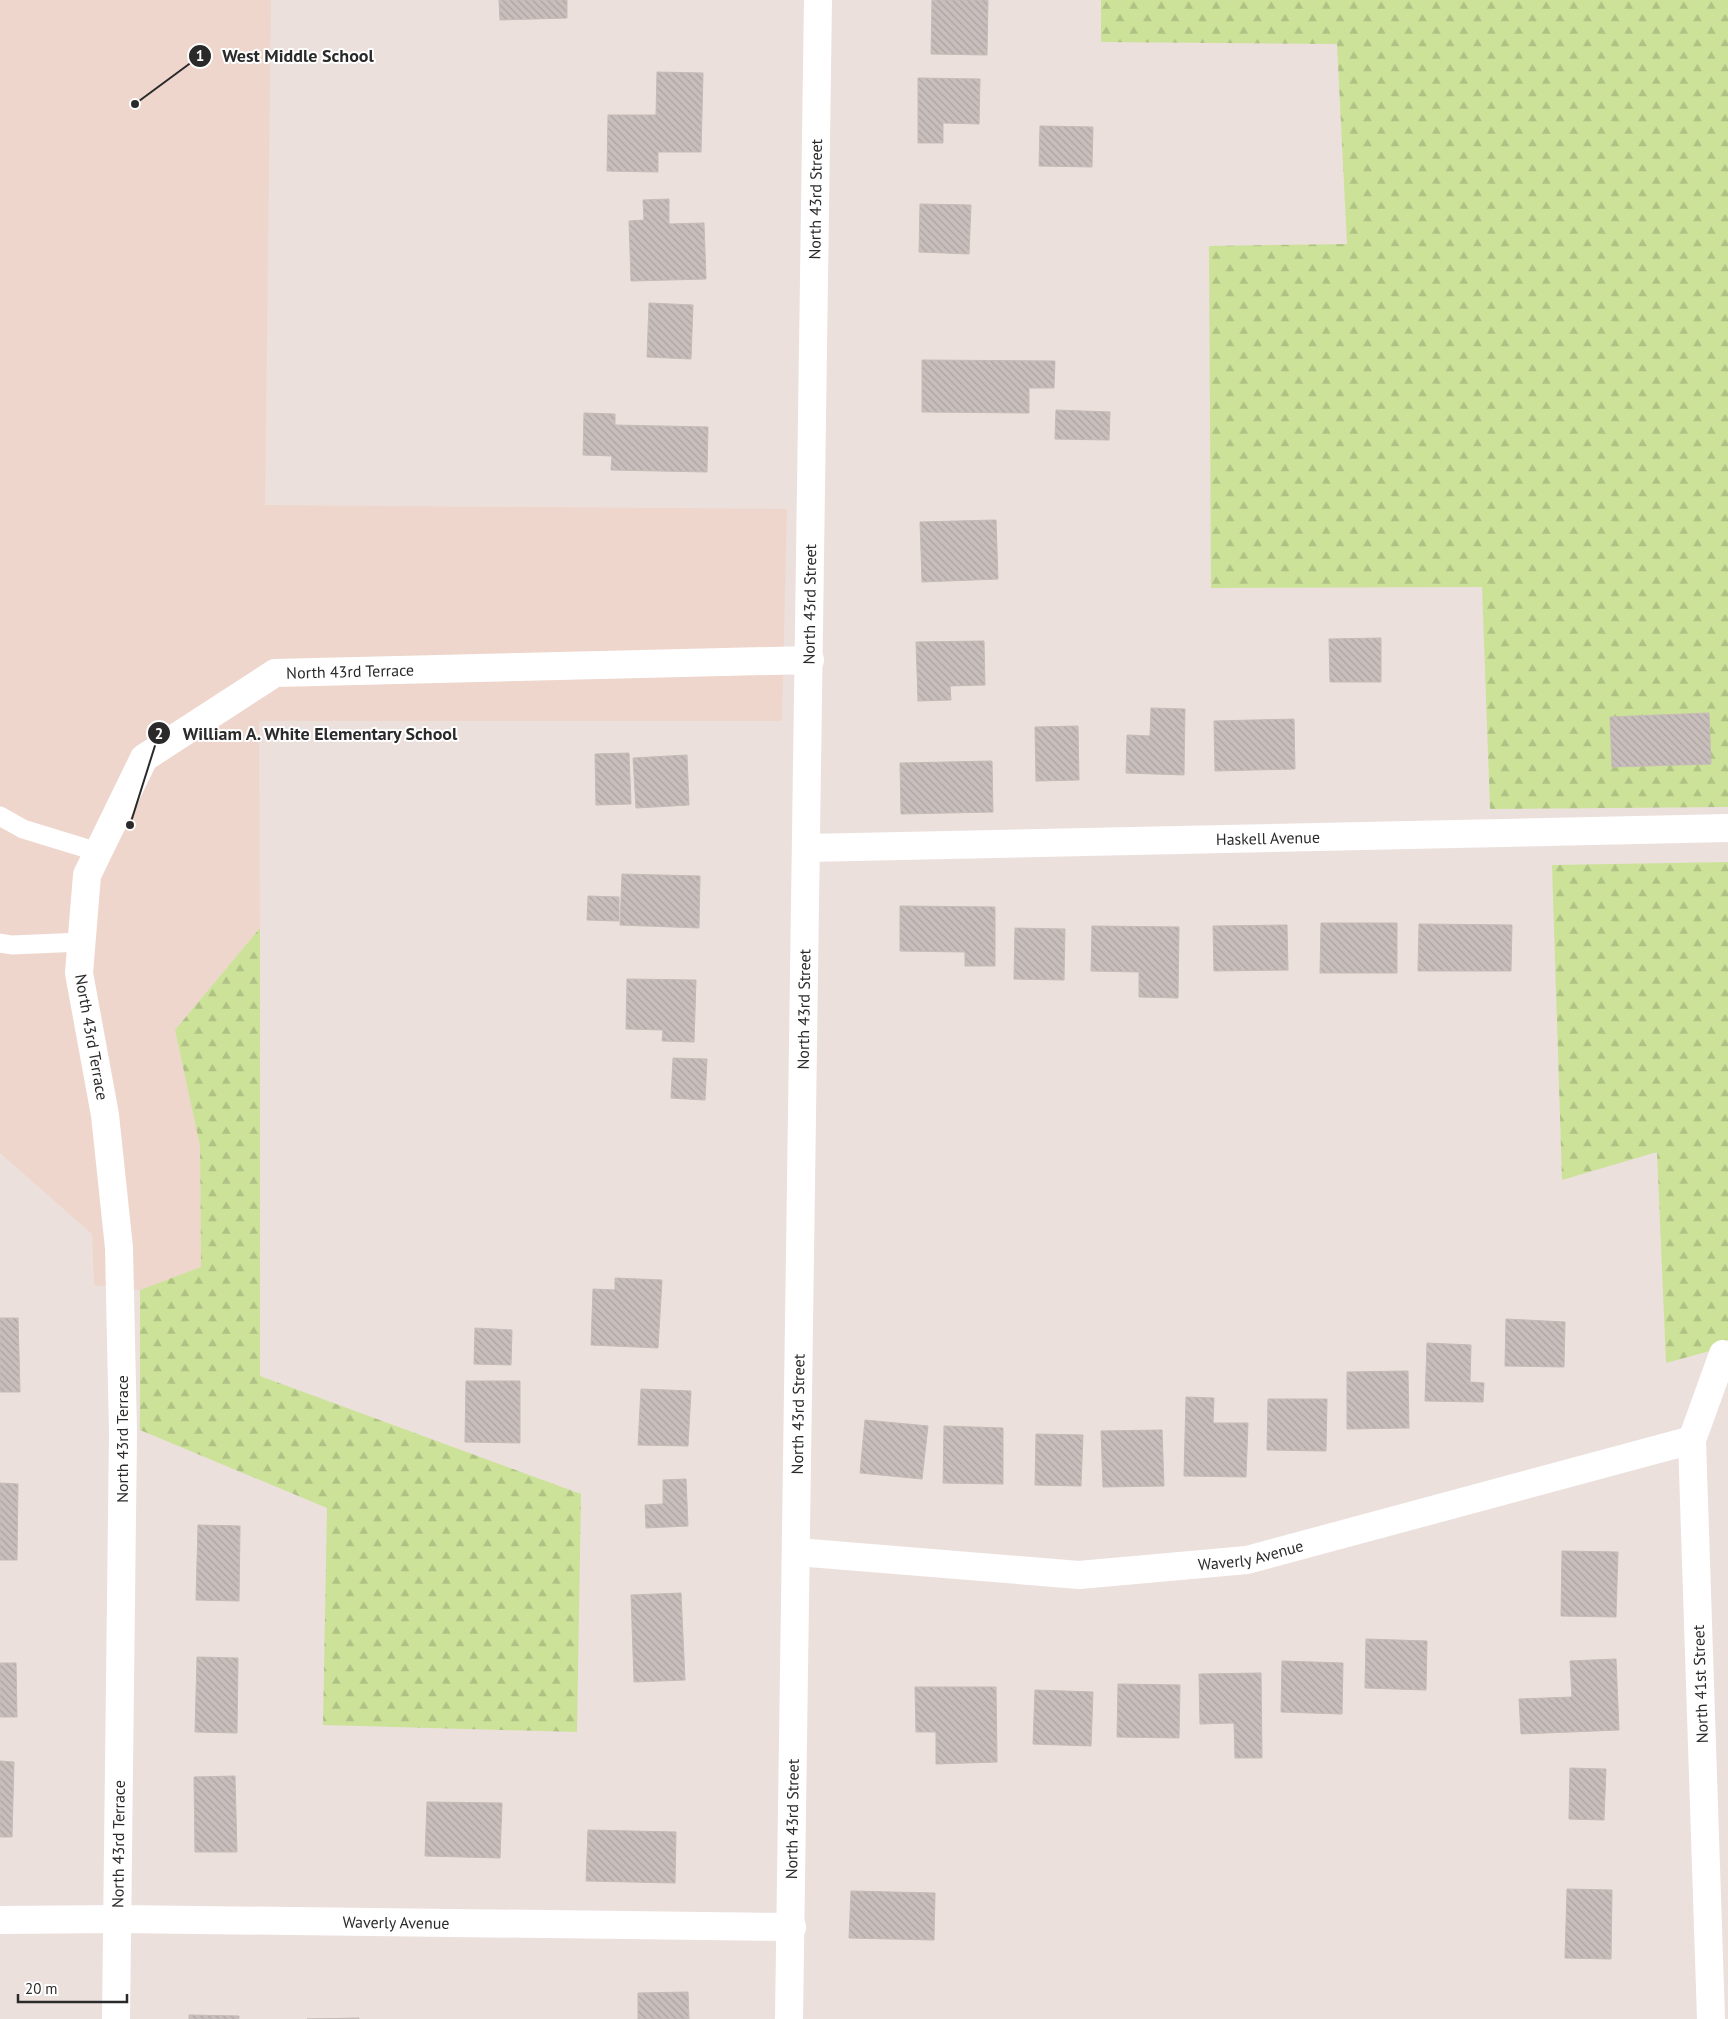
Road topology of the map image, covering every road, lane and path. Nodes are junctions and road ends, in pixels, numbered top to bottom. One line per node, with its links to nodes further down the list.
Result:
1 (818, 0): 2 (street, North 43rd Street)
2 (810, 660): 5 (street, North 43rd Street); 6 (street, North 43rd Terrace)
3 (0, 816): 6 (lane)
4 (1728, 828): 5 (street, Haskell Avenue)
5 (808, 848): 11 (street, North 43rd Street)
6 (98, 852): 7 (street, North 43rd Terrace)
7 (82, 942): 8 (lane); 12 (street, North 43rd Terrace)
8 (0, 943)
9 (1723, 1354): 10 (street, North 41st Street)
10 (1692, 1440): 11 (street, Waverly Avenue); 17 (street, North 41st Street)
11 (797, 1552): 14 (street, North 43rd Street)
12 (119, 1919): 13 (street, Waverly Avenue); 14 (street, Waverly Avenue); 15 (street, North 43rd Terrace)
13 (0, 1920)
14 (792, 1928): 16 (street, North 43rd Street)
15 (116, 2019)
16 (789, 2019)
17 (1711, 2019)

